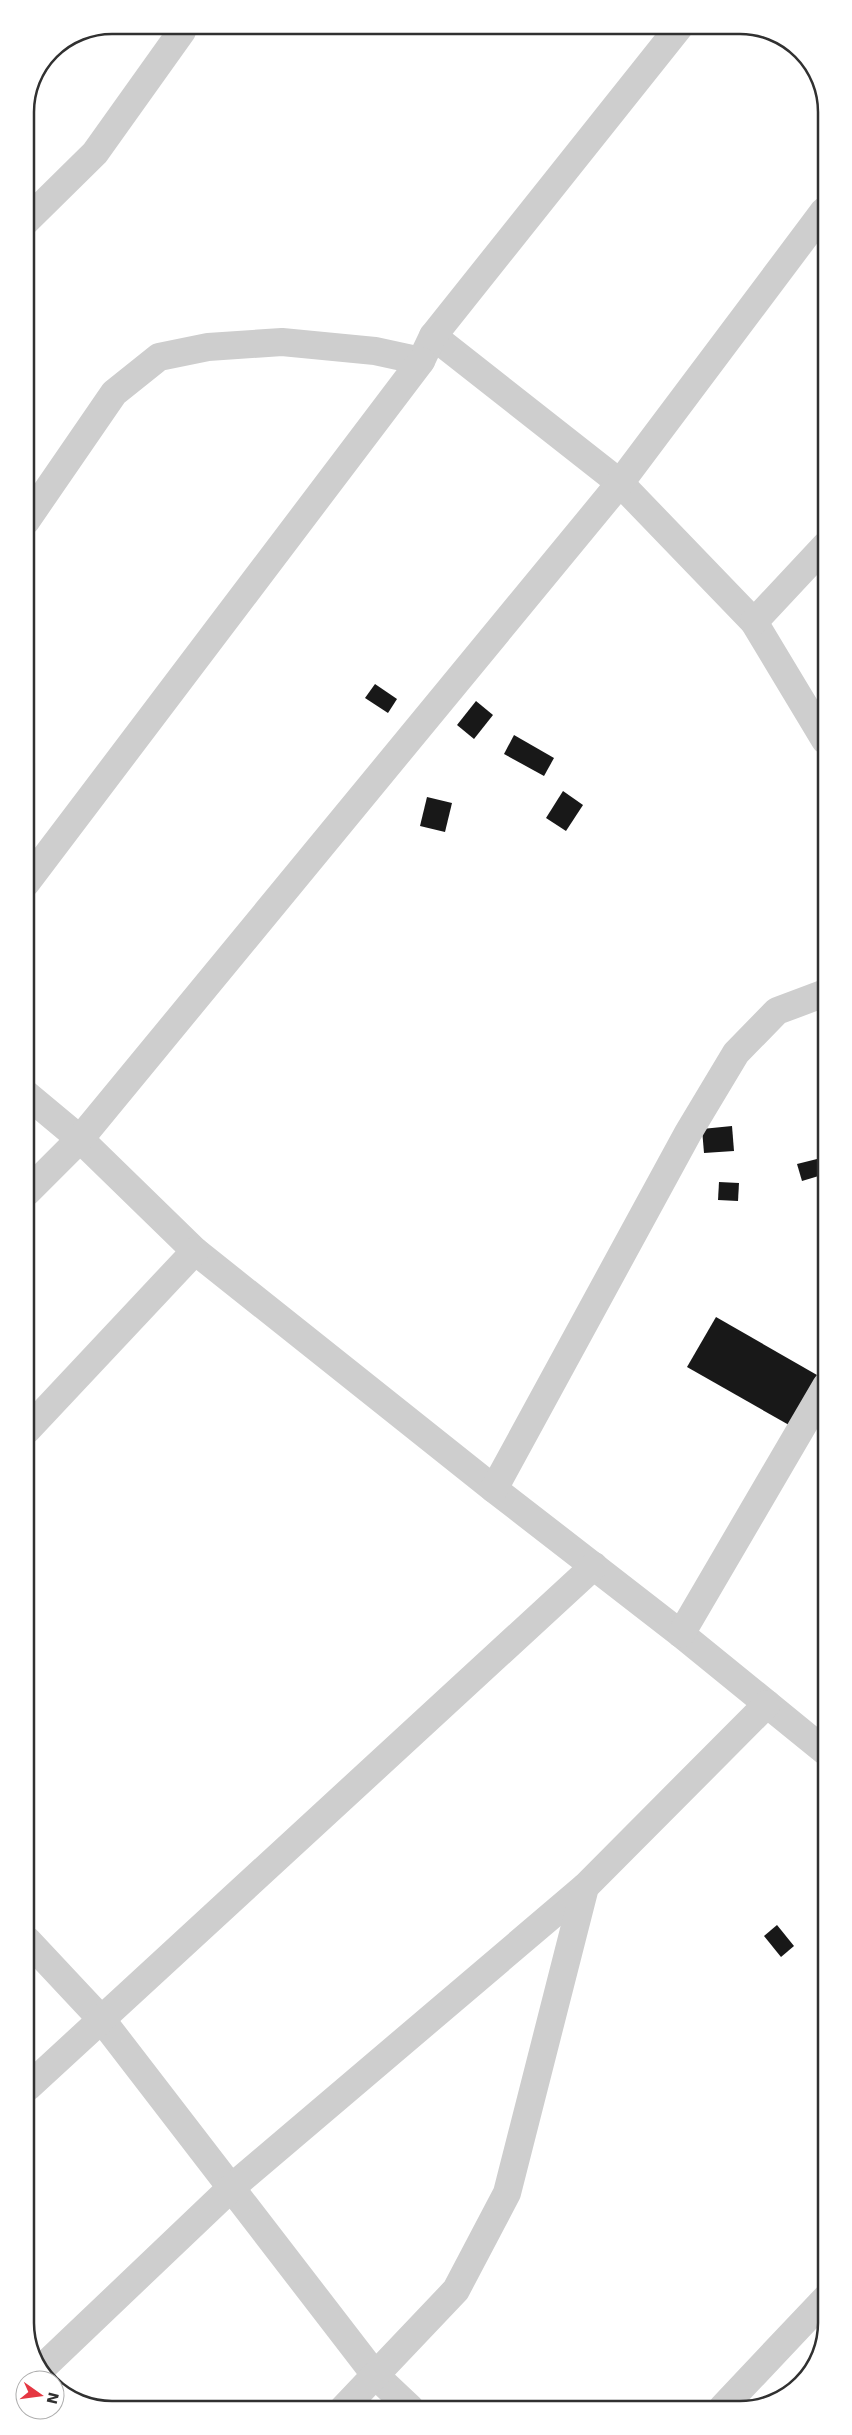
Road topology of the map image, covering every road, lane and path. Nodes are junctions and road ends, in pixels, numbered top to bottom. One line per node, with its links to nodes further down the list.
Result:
1 (179, 34): 3 (street)
2 (674, 34): 5 (street)
3 (34, 213)
4 (818, 219): 7 (street)
5 (433, 336): 6 (street); 7 (street)
6 (422, 361): 8 (street); 12 (street)
7 (620, 483): 10 (street); 15 (street)
8 (34, 509)
9 (818, 553): 10 (street)
10 (754, 622): 11 (street)
11 (818, 728)
12 (34, 872)
13 (818, 996): 20 (street)
14 (34, 1101): 15 (street)
15 (80, 1139): 16 (street); 17 (street)
16 (34, 1185)
17 (196, 1250): 19 (street); 20 (street)
18 (818, 1400): 22 (street)
19 (34, 1423)
20 (494, 1489): 21 (street)
21 (594, 1566): 22 (street); 27 (street)
22 (681, 1634): 23 (street)
23 (767, 1704): 24 (street); 25 (street)
24 (818, 1745)
25 (585, 1887): 29 (street); 32 (street)
26 (34, 1946): 27 (street)
27 (102, 2020): 28 (street); 29 (street)
28 (34, 2082)
29 (231, 2188): 31 (street); 32 (street)
30 (818, 2307): 35 (street)
31 (46, 2364)
32 (376, 2376): 33 (street); 34 (street)
33 (351, 2401)
34 (403, 2401)
35 (729, 2401)

